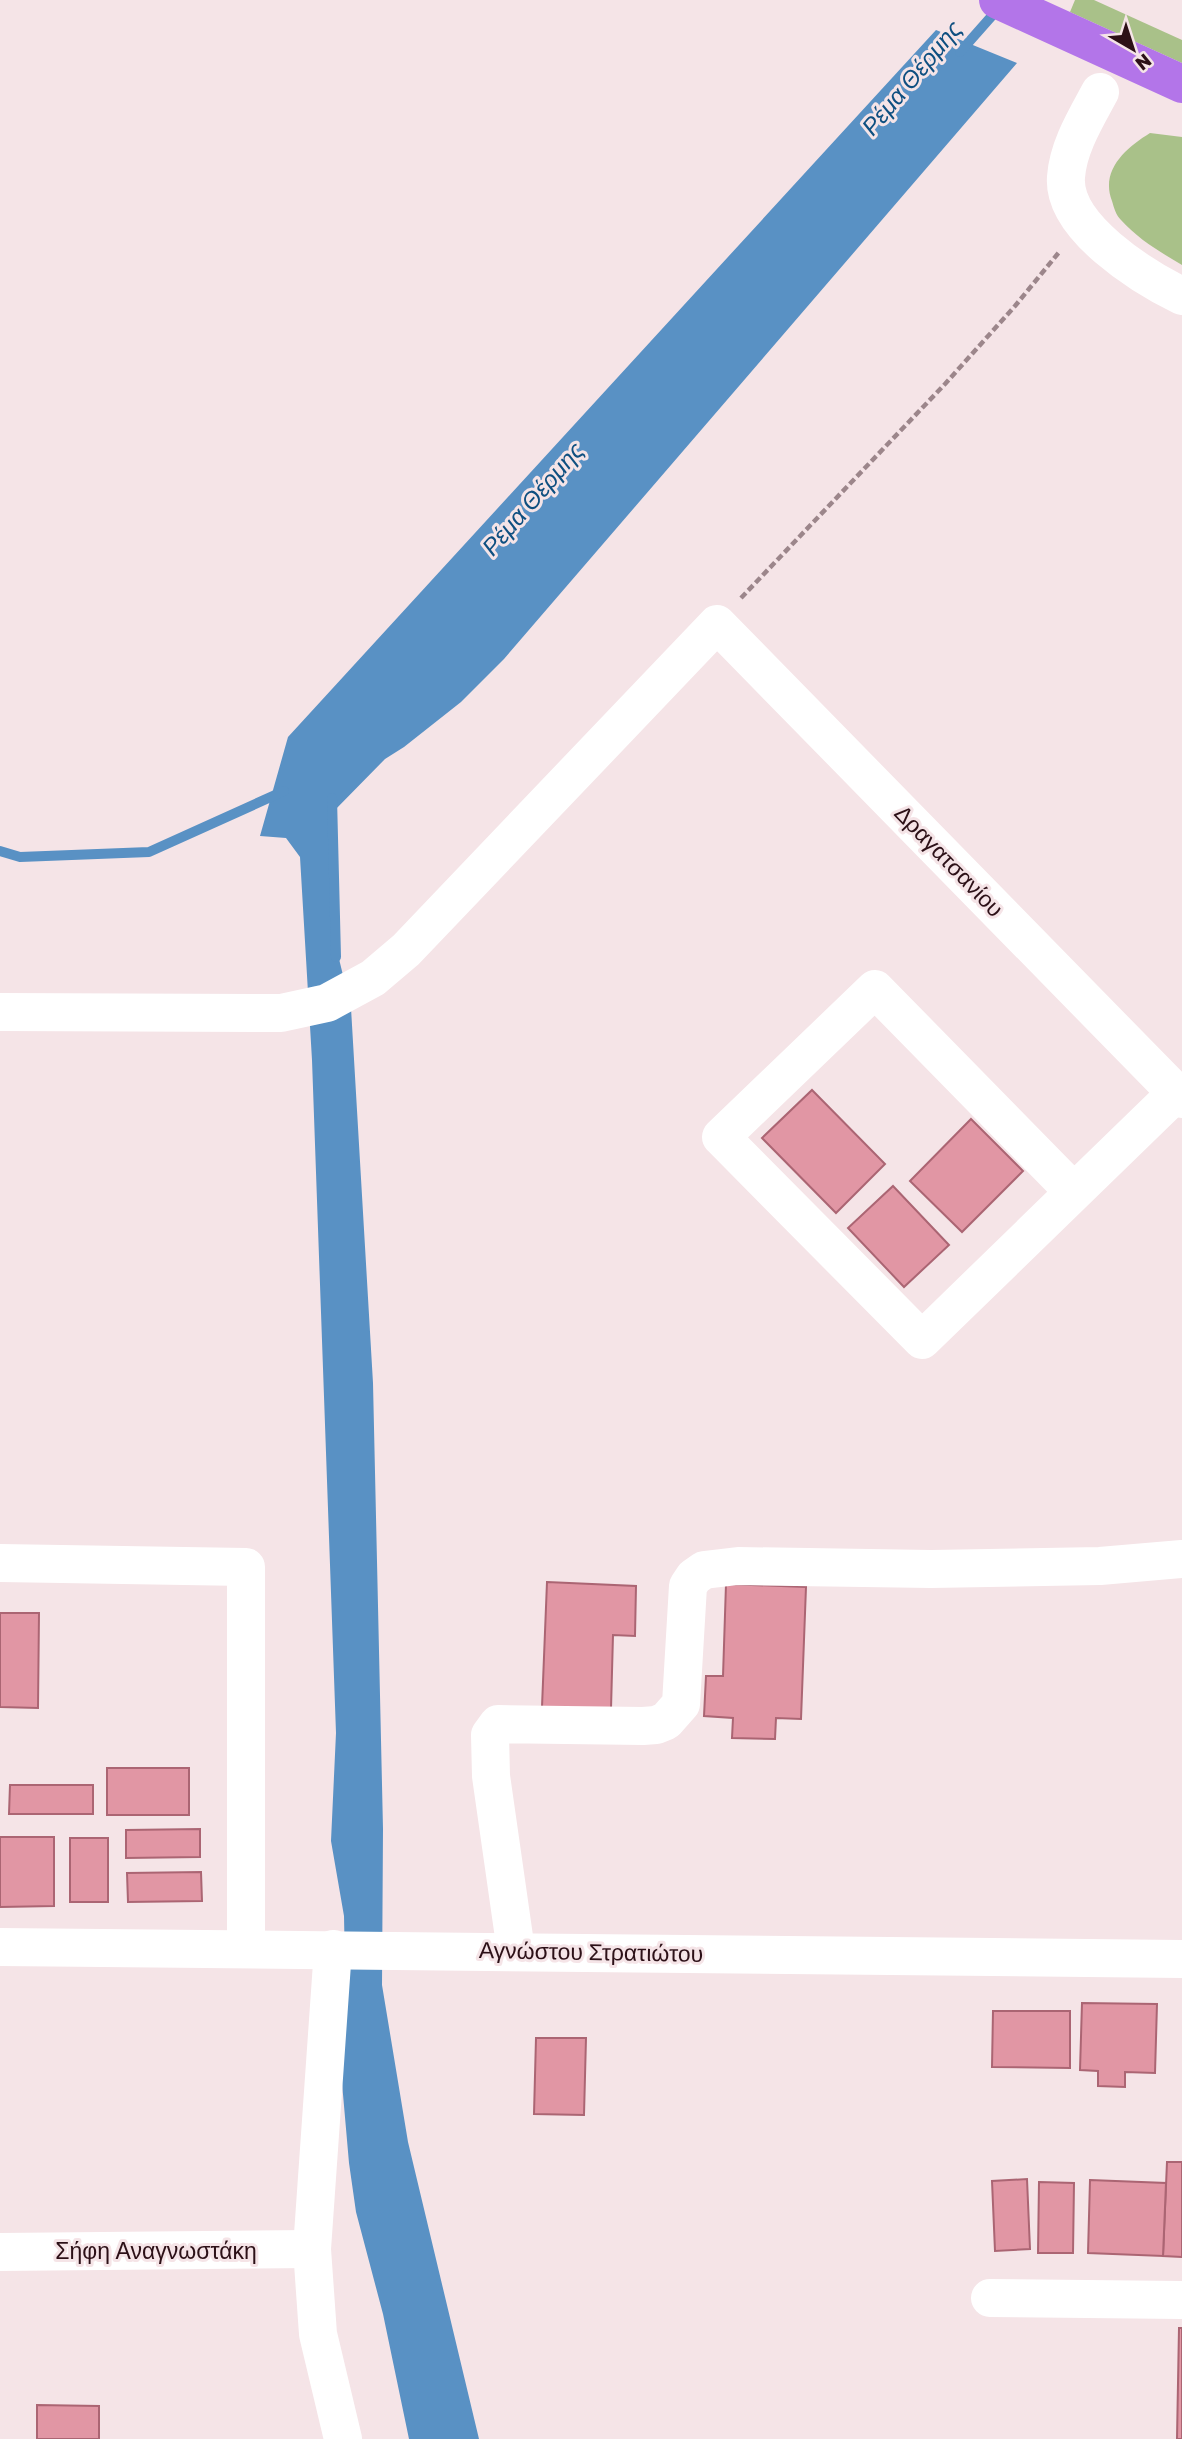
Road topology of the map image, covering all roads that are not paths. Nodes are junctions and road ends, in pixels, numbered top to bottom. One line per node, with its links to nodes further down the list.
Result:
1 (998, 0): 2 (highway)
2 (1182, 84)
3 (1100, 92): 4 (street)
4 (1182, 296)
5 (0, 1012): 6 (street, Δραγατσανίου)
6 (1179, 1096): 7 (street)
7 (1074, 1192): 7 (street)
8 (1182, 1559): 13 (street)
9 (0, 1563): 11 (street)
10 (0, 1947): 11 (street, Αγνώστου Στρατιώτου)
11 (246, 1948): 12 (street, Αγνώστου Στρατιώτου)
12 (333, 1949): 13 (street, Αγνώστου Στρατιώτου); 15 (street)
13 (516, 1951): 14 (street, Αγνώστου Στρατιώτου)
14 (1182, 1959)
15 (312, 2249): 16 (street, Σήφη Αναγνωστάκη); 19 (street)
16 (0, 2252)
17 (990, 2298): 18 (street)
18 (1182, 2300)
19 (342, 2439)

